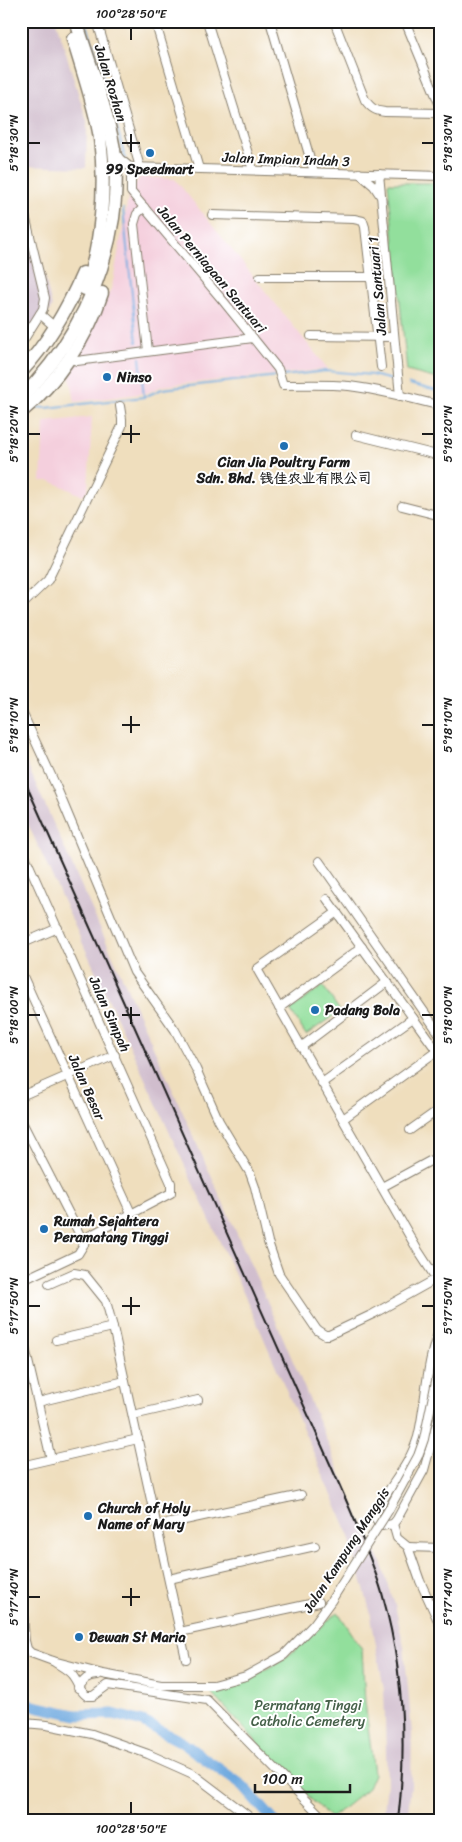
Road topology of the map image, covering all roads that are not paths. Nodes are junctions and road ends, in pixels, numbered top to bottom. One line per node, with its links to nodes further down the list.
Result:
1 (67, 21): 24 (main road, Jalan Rozhan)
2 (76, 21): 11 (main road, Jalan Rozhan)
3 (97, 21): 12 (street, Jalan Rozhan)
4 (154, 21): 13 (street)
5 (207, 21): 14 (street)
6 (270, 21): 15 (street)
7 (334, 21): 10 (street)
8 (405, 21): 9 (street)
9 (441, 108)
10 (441, 113)
11 (114, 150): 12 (street); 19 (main road, Jalan Rozhan)
12 (135, 167): 13 (street, Jalan Impian Indah 3); 19 (street); 22 (street)
13 (199, 169): 14 (street, Jalan Impian Indah 3)
14 (253, 170): 15 (street, Jalan Impian Indah 3)
15 (314, 172): 16 (street, Jalan Impian Indah 3)
16 (359, 173): 17 (street, Jalan Impian Indah 3); 20 (street)
17 (379, 174): 18 (street, Jalan Impian Indah 3); 20 (street, Jalan Santuari 1)
18 (441, 176)
19 (116, 184): 25 (main road, Jalan Rozhan)
20 (382, 197): 33 (street, Jalan Santuari 1)
21 (21, 199): 29 (street)
22 (144, 207): 34 (street, Jalan Perniagaan Santuari); 36 (street, Jalan Perniagaan Santuari)
23 (212, 215): 27 (street)
24 (98, 232): 28 (main road, Jalan Rozhan); 30 (main road)
25 (108, 246): 28 (main road, Jalan Rozhan); 37 (main road)
26 (260, 277): 27 (street)
27 (371, 277): 32 (street)
28 (85, 301): 40 (main road, Jalan Rozhan); 42 (main road, Jalan Rozhan)
29 (40, 314): 30 (street); 35 (street)
30 (56, 328): 39 (main road)
31 (311, 336): 32 (street)
32 (377, 337): 33 (street); 38 (street)
33 (394, 337): 41 (street, Jalan Santuari 1)
34 (253, 338): 36 (street); 41 (street, Jalan Perniagaan Santuari)
35 (21, 344)
36 (148, 351): 37 (street)
37 (68, 358): 45 (main road)
38 (381, 367)
39 (21, 372)
40 (21, 386)
41 (400, 396): 44 (street)
42 (21, 398)
43 (120, 406): 50 (street)
44 (441, 406)
45 (21, 412)
46 (356, 436): 47 (street)
47 (441, 456)
48 (402, 506): 49 (street)
49 (441, 516)
50 (21, 606)
51 (21, 710): 78 (street)
52 (21, 847): 56 (street, Jalan Simpah)
53 (319, 861): 63 (street)
54 (327, 898): 55 (street)
55 (337, 912): 58 (street); 61 (street)
56 (58, 928): 57 (street); 65 (street, Jalan Simpah)
57 (21, 944)
58 (362, 947): 60 (street); 61 (street)
59 (21, 972): 66 (street, Jalan Besar)
60 (387, 982): 62 (street); 64 (street)
61 (279, 1008): 64 (street)
62 (413, 1018): 67 (street); 70 (street)
63 (441, 1036)
64 (301, 1047): 67 (street)
65 (114, 1055): 66 (street); 75 (street, Jalan Simpah)
66 (68, 1076): 68 (street); 75 (street, Jalan Besar)
67 (322, 1083): 70 (street)
68 (21, 1096)
69 (441, 1108): 72 (street)
70 (343, 1119): 74 (street)
71 (21, 1120): 76 (street)
72 (410, 1130)
73 (441, 1155): 74 (street)
74 (382, 1187): 78 (street)
75 (131, 1213): 76 (street)
76 (84, 1243): 77 (street)
77 (21, 1281)
78 (438, 1282)
79 (49, 1284): 80 (street)
80 (113, 1327): 83 (street); 85 (street)
81 (441, 1327): 94 (street)
82 (21, 1331): 87 (street)
83 (56, 1340)
84 (441, 1357): 107 (street, Jalan Kampung Manggis, bridge)
85 (125, 1381): 87 (street); 89 (street)
86 (198, 1400): 89 (street)
87 (38, 1402): 91 (street)
88 (441, 1408): 94 (street)
89 (133, 1415): 90 (street)
90 (138, 1439): 91 (street); 95 (street)
91 (51, 1459): 92 (street)
92 (21, 1466)
93 (301, 1495): 95 (street)
94 (394, 1524): 97 (street)
95 (157, 1526): 99 (street)
96 (315, 1546): 99 (street)
97 (408, 1547): 98 (street); 102 (street)
98 (441, 1548)
99 (169, 1579): 103 (street)
100 (21, 1587): 105 (street, Jalan Kampung Manggis)
101 (319, 1602): 103 (street)
102 (441, 1626)
103 (180, 1632): 104 (street)
104 (186, 1659)
105 (52, 1662): 106 (street, Jalan Kampung Manggis); 108 (street)
106 (82, 1669): 107 (street, Jalan Kampung Manggis); 108 (street)
107 (103, 1674): 108 (street)
108 (78, 1688): 110 (street)
109 (21, 1725): 111 (street)
110 (324, 1819)
111 (255, 1821)

